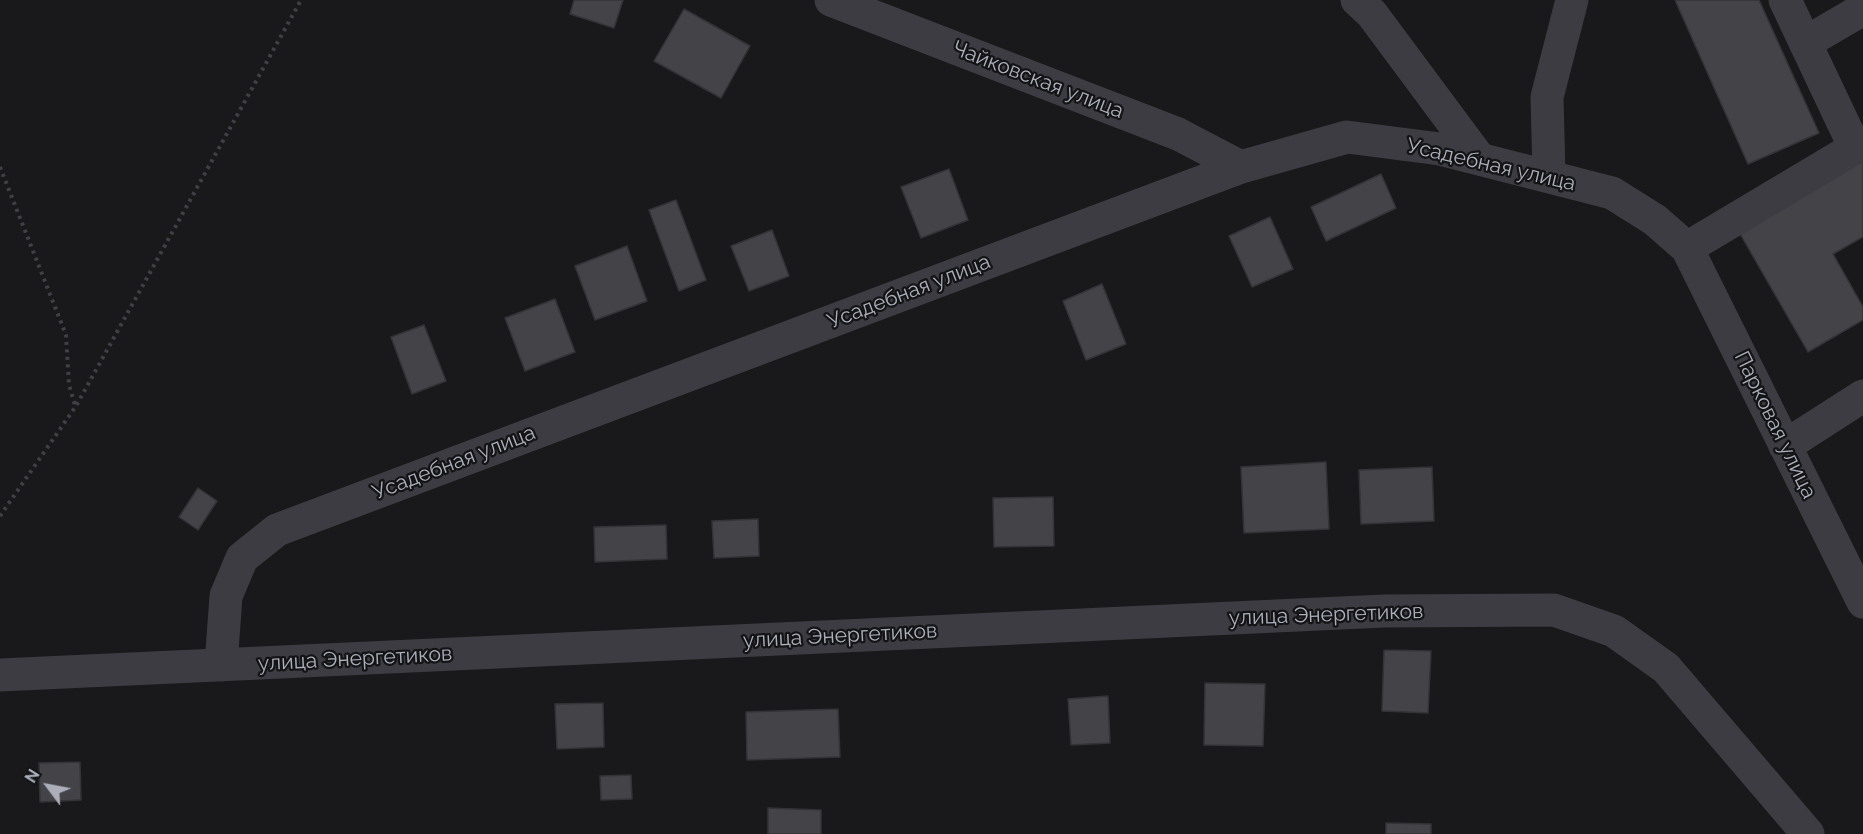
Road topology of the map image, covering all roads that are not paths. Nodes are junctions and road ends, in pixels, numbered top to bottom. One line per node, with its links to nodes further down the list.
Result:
1 (831, 0): 9 (street, Чайковская улица)
2 (1572, 0): 10 (street)
3 (1785, 0): 6 (street)
4 (1370, 5): 8 (street)
5 (1863, 9): 6 (street)
6 (1805, 43): 7 (street)
7 (1859, 145): 11 (street)
8 (1479, 158): 9 (street, Усадебная улица); 10 (street, Усадебная улица)
9 (1241, 167): 15 (street, Усадебная улица)
10 (1550, 175): 11 (street, Усадебная улица)
11 (1687, 248): 13 (street, Парковая улица)
12 (1863, 396): 13 (street)
13 (1785, 446): 14 (street, Парковая улица)
14 (1863, 602)
15 (221, 665): 16 (street, улица Энергетиков); 17 (street, улица Энергетиков)
16 (0, 675)
17 (1808, 834)

